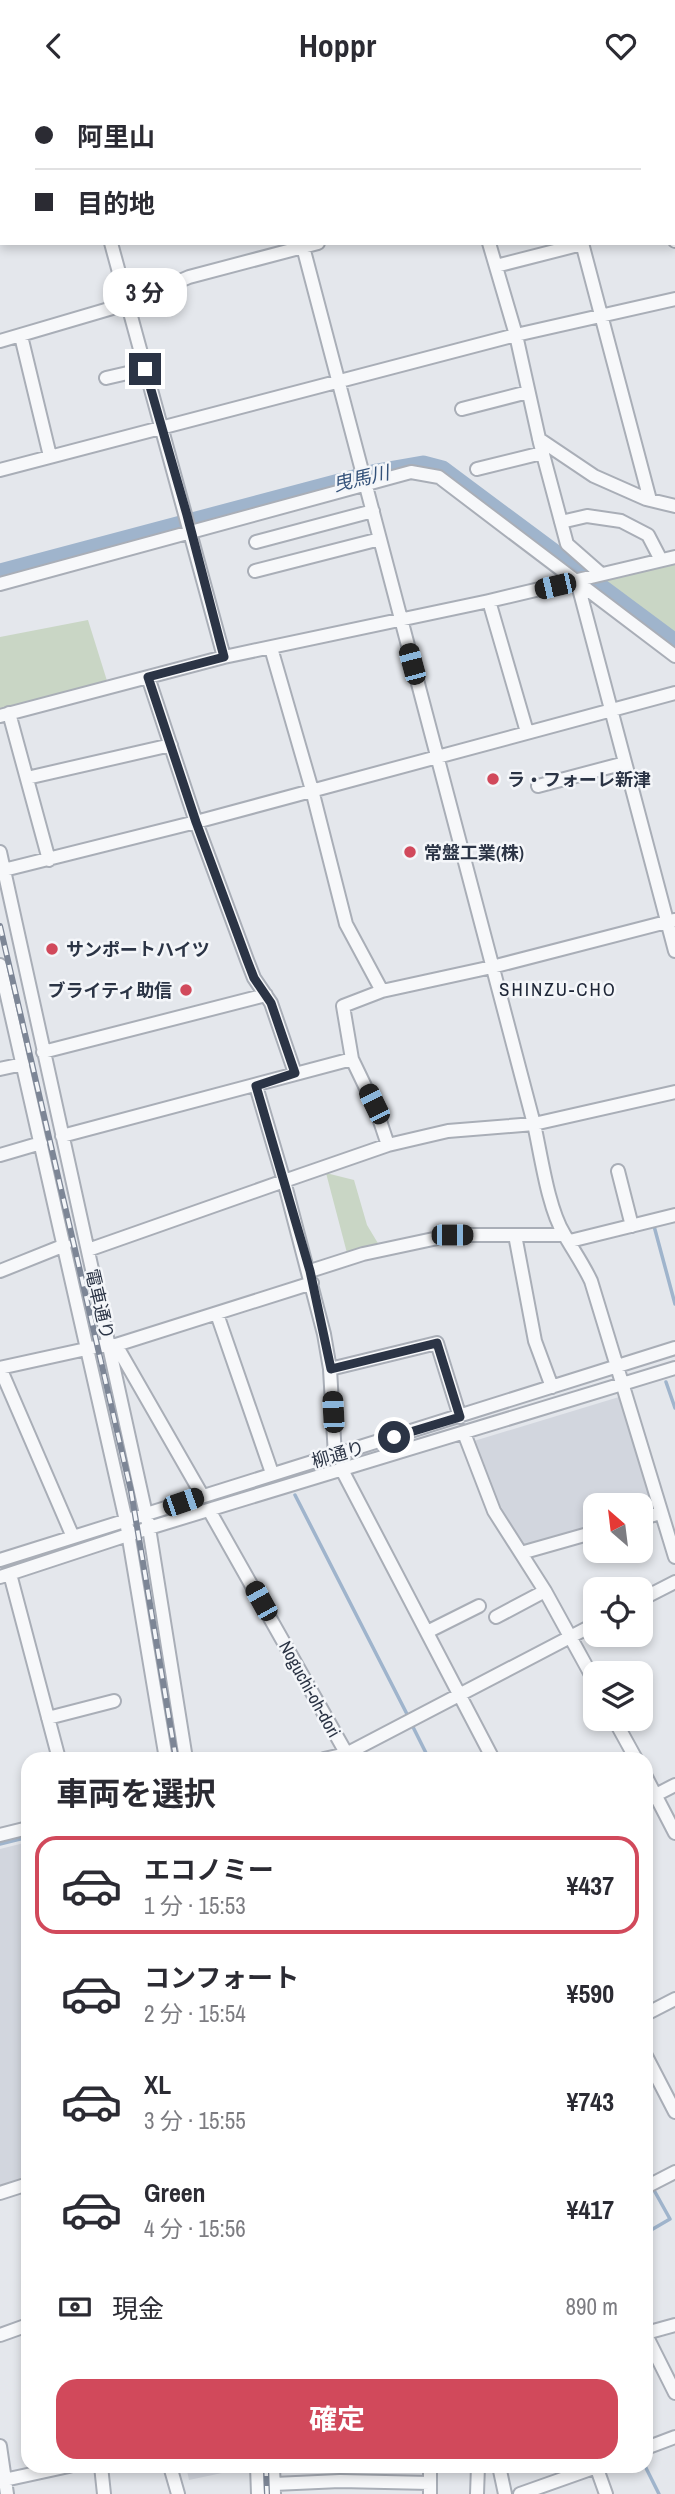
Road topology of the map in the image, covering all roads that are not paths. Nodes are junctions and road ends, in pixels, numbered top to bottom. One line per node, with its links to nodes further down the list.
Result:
1 (111, 245): 8 (street)
2 (303, 245): 8 (street); 15 (street)
3 (490, 245): 6 (street)
4 (578, 245): 6 (street)
5 (582, 245): 9 (street)
6 (496, 266): 10 (street)
7 (675, 299): 9 (street)
8 (126, 304): 11 (street); 13 (street)
9 (601, 316): 10 (street); 25 (street)
10 (516, 335): 15 (street); 16 (street)
11 (21, 336): 12 (street); 21 (street)
12 (1, 339)
13 (145, 369): 14 (street); 18 (street)
14 (106, 378)
15 (338, 383): 18 (street); 24 (street)
16 (528, 391): 17 (street); 19 (street)
17 (462, 409)
18 (161, 427): 21 (street); 29 (street)
19 (539, 439): 20 (street); 25 (street)
20 (542, 453): 22 (street); 28 (street)
21 (50, 456): 23 (street)
22 (477, 469)
23 (0, 470)
24 (366, 483): 27 (street); 29 (street); 35 (street)
25 (650, 500): 26 (street)
26 (675, 506)
27 (373, 511): 30 (street); 31 (street)
28 (561, 522): 33 (street); 35 (street)
29 (191, 531): 36 (street); 41 (street)
30 (380, 539): 34 (street); 38 (street)
31 (256, 542)
32 (675, 557): 33 (street)
33 (661, 560): 35 (street)
34 (255, 571)
35 (588, 577): 37 (street); 40 (street); 44 (street)
36 (0, 584)
37 (489, 601): 38 (street); 46 (street)
38 (400, 618): 39 (street); 48 (street)
39 (271, 648): 41 (street); 52 (street)
40 (675, 656)
41 (224, 657): 42 (street)
42 (148, 677): 45 (street); 47 (street)
43 (675, 693): 44 (street)
44 (611, 709): 46 (street); 49 (street)
45 (5, 714): 50 (street)
46 (527, 732): 48 (street)
47 (171, 745): 50 (street); 53 (street)
48 (436, 756): 52 (street); 60 (street)
49 (625, 763): 51 (street); 57 (street)
50 (27, 778): 55 (street)
51 (538, 786)
52 (313, 790): 53 (street); 61 (street)
53 (196, 822): 55 (street); 62 (street)
54 (0, 852): 56 (street, 電車通り)
55 (49, 860): 56 (street)
56 (2, 871): 63 (street, 電車通り)
57 (671, 921): 58 (street); 60 (street)
58 (675, 951)
59 (0, 965): 65 (street, 電車通り)
60 (492, 967): 61 (street); 70 (street)
61 (382, 991): 64 (street)
62 (266, 995): 63 (street); 67 (street)
63 (43, 1052): 71 (street, 電車通り)
64 (352, 1059): 67 (street); 73 (street)
65 (23, 1064): 66 (street); 72 (street, 電車通り)
66 (0, 1069)
67 (295, 1073): 68 (street)
68 (256, 1086): 71 (street); 76 (street)
69 (675, 1092): 70 (street)
70 (534, 1124): 73 (street); 80 (street)
71 (62, 1136): 82 (street, 電車通り)
72 (41, 1143): 74 (street); 81 (street, 電車通り)
73 (388, 1145): 76 (street)
74 (0, 1155)
75 (618, 1171): 78 (street)
76 (284, 1181): 82 (street); 84 (street)
77 (675, 1215): 78 (street)
78 (632, 1226): 80 (street)
79 (515, 1235): 80 (street); 84 (street); 94 (street)
80 (567, 1238): 89 (street)
81 (65, 1245): 83 (street); 88 (street, 電車通り)
82 (88, 1250): 86 (street, 電車通り)
83 (0, 1271)
84 (311, 1277): 85 (street); 92 (street)
85 (217, 1314): 86 (street); 99 (street)
86 (113, 1345): 88 (street); 100 (street); 105 (street, 電車通り)
87 (675, 1348): 89 (street, 柳通り)
88 (88, 1349): 90 (street); 104 (street, 電車通り)
89 (618, 1366): 93 (street); 94 (street, 柳通り)
90 (0, 1368): 108 (street)
91 (675, 1368): 93 (street, 柳通り)
92 (331, 1369): 95 (street); 97 (street)
93 (624, 1384): 96 (street, 柳通り); 102 (street)
94 (552, 1387): 95 (street, 柳通り)
95 (460, 1417): 97 (street, 柳通り)
96 (464, 1433): 98 (street, 柳通り); 109 (street)
97 (335, 1456): 99 (street, 柳通り)
98 (341, 1468): 101 (street, 柳通り); 119 (street)
99 (272, 1473): 100 (street, 柳通り)
100 (202, 1495): 105 (street, 柳通り)
101 (209, 1510): 105 (street, 柳通り); 129 (street, Noguchi-oh-dori)
102 (660, 1513): 103 (street); 110 (street)
103 (653, 1515)
104 (126, 1521): 105 (street, 柳通り); 106 (street, 電車通り); 108 (street, 柳通り)
105 (147, 1521): 106 (street, 柳通り); 128 (street, 電車通り)
106 (129, 1535): 112 (street, 柳通り); 127 (street, 電車通り)
107 (583, 1535): 109 (street)
108 (73, 1537): 111 (street, 柳通り)
109 (521, 1553): 114 (street)
110 (675, 1557)
111 (0, 1560)
112 (5, 1575): 124 (street)
113 (675, 1582): 115 (street)
114 (545, 1591): 117 (street); 120 (street)
115 (653, 1593)
116 (479, 1606): 119 (street)
117 (496, 1617)
118 (583, 1630): 120 (street)
119 (427, 1632): 122 (street)
120 (571, 1637): 121 (street); 122 (street)
121 (584, 1661)
122 (459, 1695): 130 (street); 131 (street)
123 (114, 1701): 124 (street)
124 (48, 1717): 126 (street)
125 (621, 1731): 132 (street)
126 (57, 1752)
127 (165, 1752)
128 (185, 1752)
129 (346, 1752)
130 (355, 1752)
131 (489, 1752)
132 (632, 1752)
133 (675, 1785): 134 (street)
134 (653, 1797)
135 (653, 1801): 137 (street)
136 (21, 1830): 138 (street)
137 (675, 1833)
138 (0, 1835)
139 (675, 1999): 140 (street)
140 (653, 2010)
141 (653, 2070): 142 (street)
142 (675, 2112)
143 (675, 2172): 144 (street)
144 (653, 2183)
145 (21, 2186): 146 (street)
146 (0, 2193)
147 (675, 2325): 149 (street)
148 (21, 2328): 150 (street)
149 (653, 2332)
150 (0, 2336)
151 (653, 2348): 152 (street)
152 (675, 2393)
153 (675, 2437): 154 (street)
154 (653, 2445)
155 (0, 2446): 164 (street)
156 (36, 2473): 164 (street)
157 (102, 2473): 168 (street)
158 (172, 2473): 169 (street)
159 (257, 2473): 170 (street)
160 (478, 2473): 171 (street)
161 (500, 2473): 172 (street)
162 (578, 2473): 173 (street)
163 (599, 2473): 174 (street)
164 (2, 2480): 167 (street)
165 (274, 2489): 166 (street)
166 (430, 2489)
167 (7, 2494)
168 (104, 2494)
169 (178, 2494)
170 (258, 2494)
171 (477, 2494)
172 (505, 2494)
173 (520, 2494)
174 (606, 2494)

